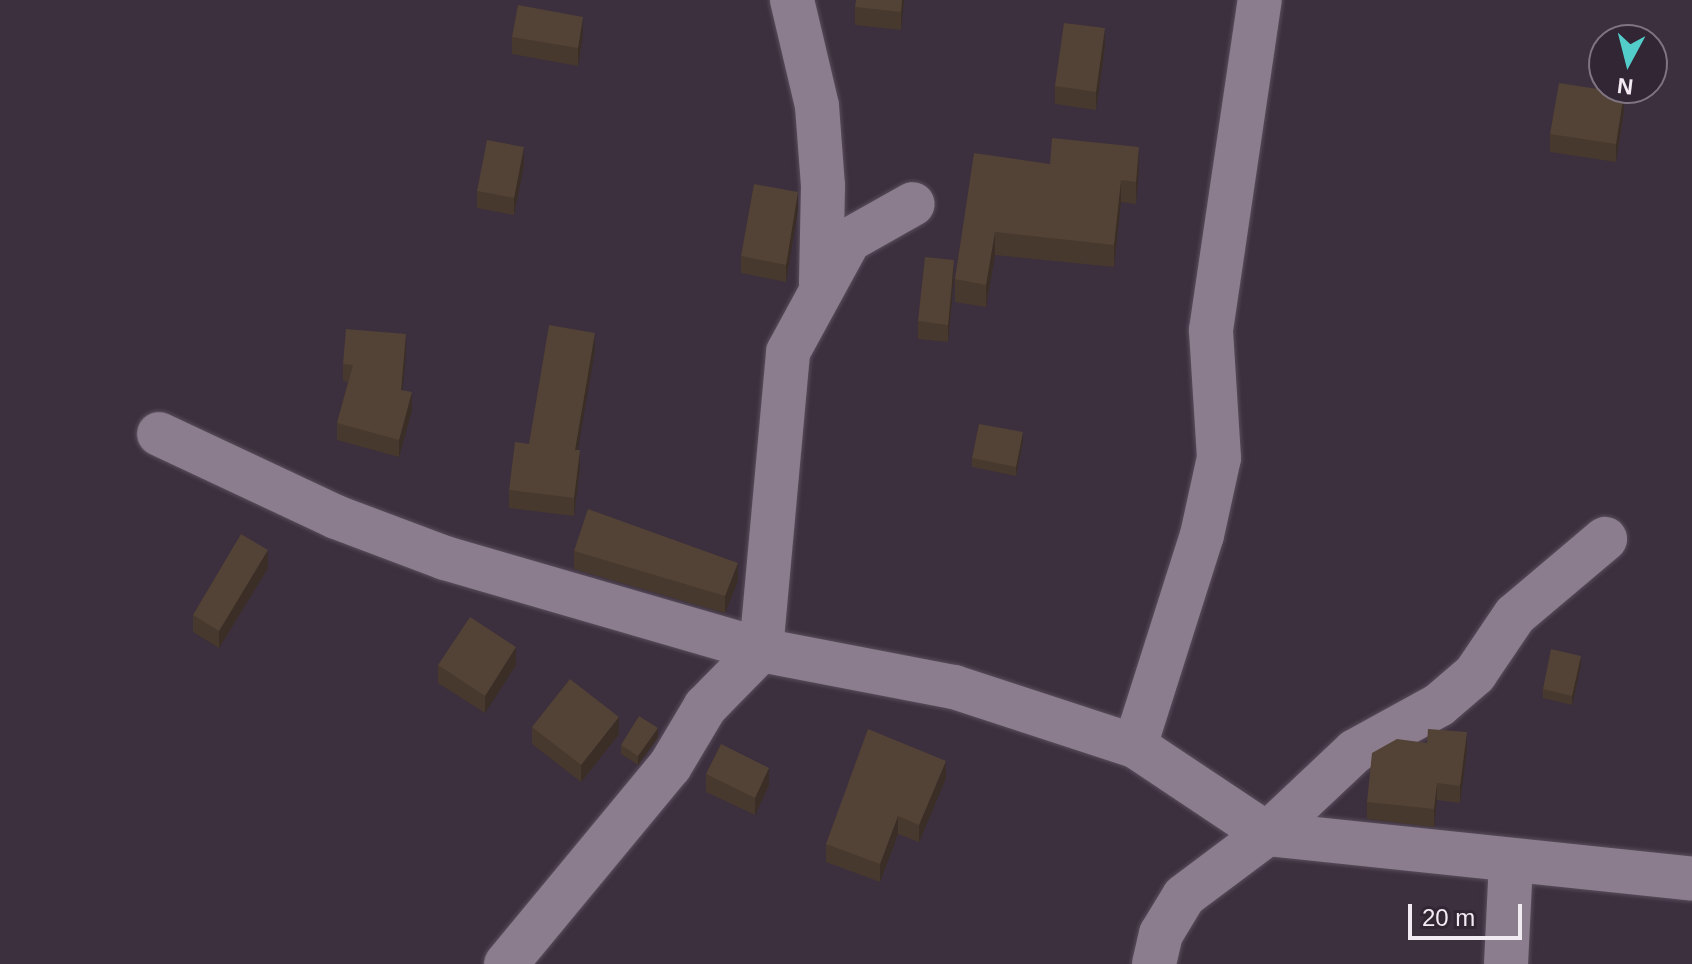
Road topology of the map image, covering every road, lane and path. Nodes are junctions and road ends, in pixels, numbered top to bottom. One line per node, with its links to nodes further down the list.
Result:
1 (792, 0): 4 (street)
2 (1260, 0): 8 (street)
3 (913, 204): 4 (street)
4 (821, 291): 7 (street)
5 (159, 434): 7 (street)
6 (1605, 539): 9 (street)
7 (761, 650): 8 (street); 12 (street)
8 (1135, 746): 9 (street)
9 (1267, 834): 10 (street); 13 (street)
10 (1511, 860): 11 (street); 14 (street)
11 (1692, 879)
12 (506, 964)
13 (1154, 964)
14 (1506, 964)

